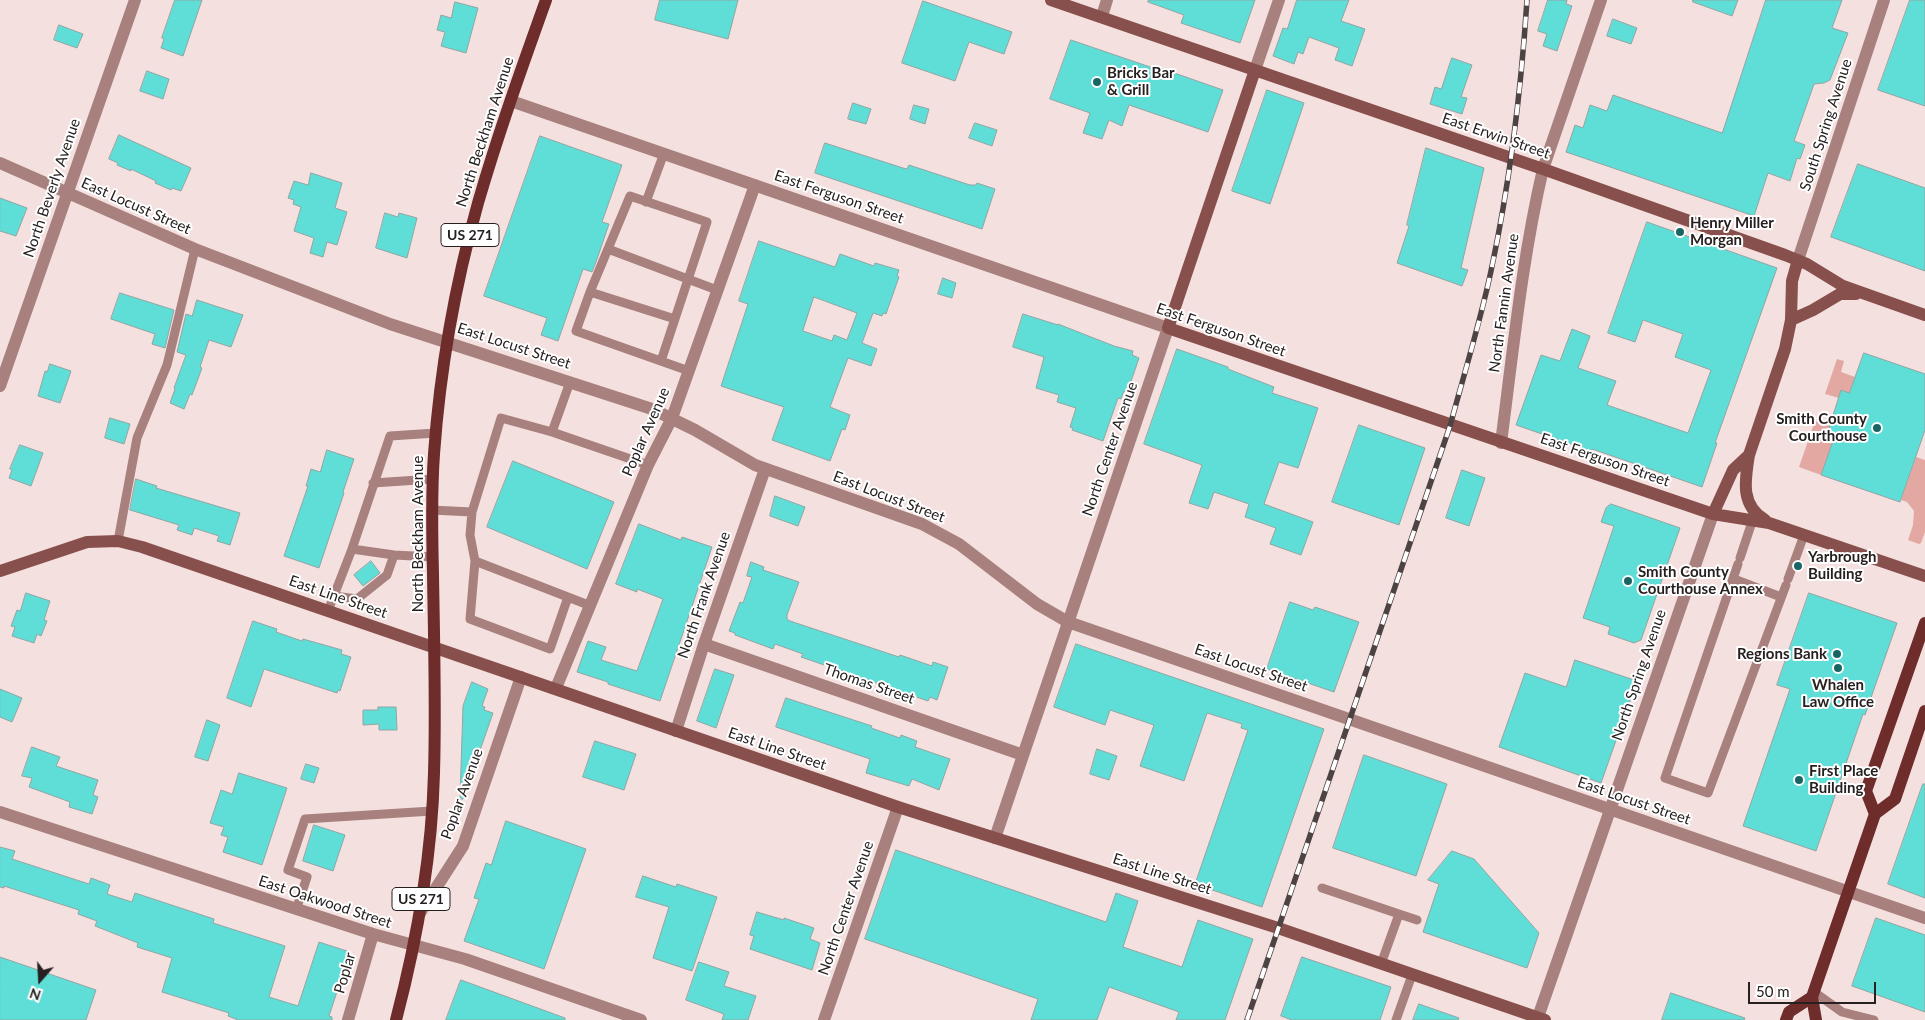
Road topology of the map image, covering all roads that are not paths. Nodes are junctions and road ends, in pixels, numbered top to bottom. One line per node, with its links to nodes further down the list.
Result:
1 (135, 0): 15 (street, North Beverly Avenue)
2 (546, 0): 10 (main road, North Beckham Avenue / US 271)
3 (1051, 0): 8 (main road, East Erwin Street)
4 (1107, 0): 8 (street)
5 (1279, 0): 9 (street)
6 (1601, 0): 13 (street, North Fannin Avenue)
7 (1884, 0): 19 (street, South Spring Avenue)
8 (1102, 16): 9 (main road, East Erwin Street)
9 (1255, 70): 13 (main road, East Erwin Street); 27 (main road, North Center Avenue)
10 (511, 100): 11 (street, East Ferguson Street); 28 (main road, North Beckham Avenue / US 271)
11 (664, 153): 14 (street, East Ferguson Street); 16 (lane)
12 (0, 162): 15 (street, East Locust Street)
13 (1543, 168): 19 (main road, East Erwin Street); 36 (street, North Fannin Avenue)
14 (755, 184): 21 (street, Poplar Avenue); 27 (street, East Ferguson Street)
15 (68, 194): 17 (street, East Locust Street); 32 (street, North Beverly Avenue)
16 (646, 202): 18 (lane); 20 (lane)
17 (194, 249): 28 (street, East Locust Street); 48 (lane)
18 (608, 249): 20 (lane); 22 (lane)
19 (1798, 260): 23 (main road, East Erwin Street); 26 (main road, North Spring Avenue)
20 (688, 280): 21 (lane); 25 (lane)
21 (717, 290): 30 (street, Poplar Avenue)
22 (590, 292): 25 (lane); 29 (lane)
23 (1869, 296): 24 (main road, East Erwin Street); 26 (main road)
24 (1925, 315)
25 (675, 319): 29 (lane)
26 (1791, 320): 37 (main road, North Spring Avenue)
27 (1168, 328): 36 (main road, East Ferguson Street); 61 (street, North Center Avenue)
28 (447, 341): 31 (street, East Locust Street); 35 (main road, North Beckham Avenue / US 271)
29 (662, 361): 30 (lane)
30 (689, 370): 33 (street, Poplar Avenue)
31 (570, 382): 33 (street, East Locust Street); 34 (lane)
32 (0, 386)
33 (672, 418): 38 (street, Poplar Avenue); 39 (street, East Locust Street)
34 (552, 432): 38 (lane); 43 (lane)
35 (436, 433): 40 (main road, North Beckham Avenue / US 271); 41 (lane)
36 (1501, 443): 44 (main road, East Ferguson Street)
37 (1749, 455): 44 (main road, North Spring Avenue); 46 (main road)
38 (648, 465): 59 (street, Poplar Avenue)
39 (764, 469): 61 (street, East Locust Street); 63 (street, North Frank Avenue)
40 (433, 479): 41 (lane); 42 (main road, North Beckham Avenue / US 271)
41 (373, 483): 49 (lane)
42 (431, 510): 43 (lane); 51 (main road, North Beckham Avenue / US 271)
43 (472, 512): 52 (lane)
44 (1713, 514): 45 (main road, East Ferguson Street); 71 (street, North Spring Avenue)
45 (1753, 519): 46 (main road, East Ferguson Street); 55 (lane)
46 (1769, 523): 47 (main road, East Ferguson Street)
47 (1804, 535): 54 (main road, East Ferguson Street); 58 (lane)
48 (118, 542): 53 (main road, East Line Street); 60 (main road, East Line Street)
49 (352, 549): 50 (lane); 56 (lane)
50 (394, 555): 51 (lane); 56 (lane)
51 (433, 557): 64 (main road, North Beckham Avenue / US 271)
52 (475, 562): 57 (lane); 57 (lane)
53 (0, 571)
54 (1925, 576)
55 (1734, 579): 58 (lane); 58 (lane)
56 (334, 596): 60 (lane)
57 (568, 597): 59 (lane)
58 (1781, 597)
59 (591, 606): 66 (street, Poplar Avenue)
60 (328, 611): 64 (main road, East Line Street)
61 (1068, 622): 69 (street, North Center Avenue); 71 (street, East Locust Street)
62 (1925, 623): 74 (main road)
63 (704, 644): 68 (street, North Frank Avenue); 69 (street, Thomas Street)
64 (434, 647): 65 (main road, East Line Street); 72 (main road, North Beckham Avenue / US 271)
65 (521, 677): 66 (main road, East Line Street); 80 (street, Poplar Avenue)
66 (556, 688): 68 (main road, East Line Street)
67 (1925, 711): 74 (main road)
68 (676, 731): 70 (main road, East Line Street)
69 (1023, 755): 75 (street, North Center Avenue)
70 (898, 807): 75 (main road, East Line Street); 92 (street, North Center Avenue)
71 (1609, 810): 77 (street, East Locust Street); 88 (street, North Spring Avenue)
72 (432, 811): 78 (lane); 80 (main road, North Beckham Avenue / US 271)
73 (0, 812): 78 (street, East Oakwood Street)
74 (1875, 814): 77 (main road)
75 (995, 838): 85 (main road, East Line Street)
76 (1322, 888): 79 (lane)
77 (1848, 892): 81 (street, East Locust Street); 87 (main road)
78 (296, 910): 83 (street, East Oakwood Street)
79 (1399, 914): 82 (lane); 85 (lane)
80 (418, 915): 84 (main road, North Beckham Avenue / US 271)
81 (1925, 918)
82 (1418, 920)
83 (372, 934): 84 (street, East Oakwood Street); 89 (street, Poplar)
84 (412, 946): 90 (main road, North Beckham Avenue / US 271); 91 (street, East Oakwood Street)
85 (1381, 964): 86 (main road, East Line Street)
86 (1412, 975): 88 (main road, East Line Street); 93 (lane)
87 (1813, 994): 94 (main road); 95 (main road); 96 (lane)
88 (1540, 1019)
89 (348, 1020)
90 (396, 1020)
91 (641, 1020)
92 (824, 1020)
93 (1396, 1020)
94 (1786, 1020)
95 (1816, 1020)
96 (1874, 1020)

